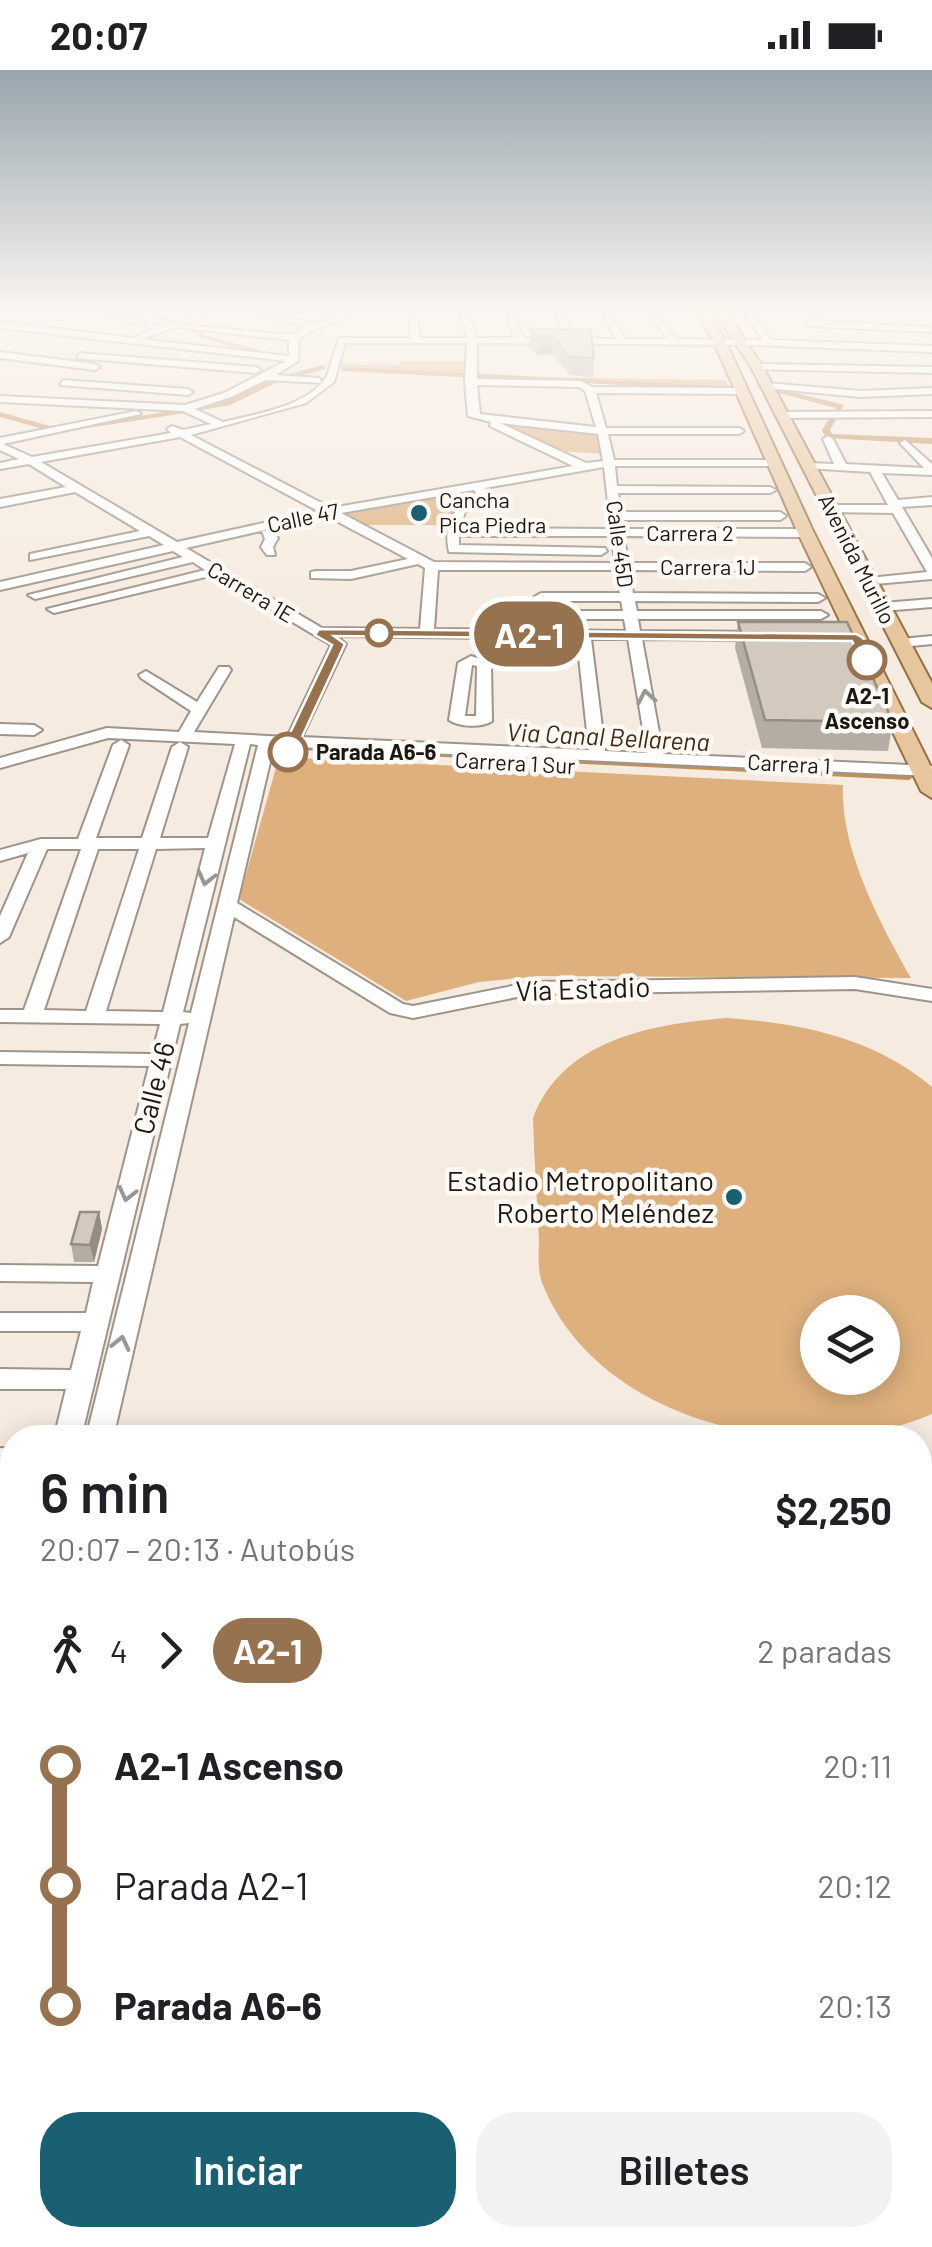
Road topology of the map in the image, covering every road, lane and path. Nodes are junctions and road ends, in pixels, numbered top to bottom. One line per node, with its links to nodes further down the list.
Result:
1 (126, 416): 28 (street)
2 (201, 416): 19 (street)
3 (242, 416): 19 (street)
4 (250, 416): 19 (street)
5 (477, 416): 17 (street); 45 (street)
6 (520, 416): 17 (street)
7 (555, 416): 21 (street)
8 (596, 416): 24 (street, Calle 45D)
9 (750, 416): 52 (main road, Avenida Murillo)
10 (783, 416): 44 (main road, Avenida Murillo)
11 (825, 416): 12 (street)
12 (856, 416)
13 (151, 417): 23 (street)
14 (636, 417): 25 (street)
15 (672, 418): 26 (street)
16 (706, 418): 27 (street)
17 (520, 421): 21 (street)
18 (116, 422): 30 (street)
19 (216, 423): 23 (street)
20 (17, 424): 28 (street)
21 (556, 425): 24 (street)
22 (79, 429): 32 (street)
23 (175, 430): 30 (street); 42 (street); 58 (street)
24 (600, 431): 25 (street); 34 (street, Calle 45D)
25 (639, 431): 26 (street)
26 (677, 431): 27 (street)
27 (711, 431): 29 (street)
28 (43, 432): 33 (street); 38 (street)
29 (739, 432)
30 (140, 436): 32 (street)
31 (828, 438): 40 (street)
32 (106, 442): 38 (street)
33 (0, 443): 42 (street, Carrera 1E)
34 (607, 448): 35 (street); 53 (street, Calle 45D)
35 (626, 448)
36 (720, 449): 37 (street)
37 (758, 449)
38 (70, 450): 42 (street)
39 (903, 450): 48 (street)
40 (833, 453): 41 (street); 46 (street)
41 (884, 455)
42 (30, 460): 43 (street); 50 (street, Carrera 1E)
43 (0, 466)
44 (809, 466): 46 (street); 57 (main road, Avenida Murillo)
45 (586, 467): 51 (street, Calle 47); 53 (street, Calle 47)
46 (842, 468): 47 (street)
47 (874, 469): 48 (street); 56 (street)
48 (929, 471): 49 (street)
49 (932, 484)
50 (77, 488): 55 (street); 60 (street, Carrera 1E)
51 (479, 489): 58 (street, Calle 47); 59 (street)
52 (773, 490): 53 (street); 53 (street); 53 (street); 64 (main road, Avenida Murillo)
53 (614, 494): 59 (street); 63 (street, Calle 45D)
54 (932, 501): 56 (street)
55 (0, 504)
56 (894, 506): 57 (street); 69 (street)
57 (832, 509): 81 (main road, Avenida Murillo)
58 (334, 514): 65 (street); 68 (street, Calle 47); 74 (street)
59 (454, 517): 62 (street)
60 (131, 521): 61 (street, Carrera 1E); 67 (street)
61 (150, 532): 68 (street, Carrera 1E); 72 (street)
62 (453, 532): 63 (street, Carrera 2); 70 (street)
63 (618, 532): 64 (street, Carrera 2); 70 (street, Calle 45D)
64 (806, 533): 117 (main road, Avenida Murillo)
65 (266, 534): 66 (street); 71 (street)
66 (216, 544)
67 (18, 546)
68 (174, 546): 73 (street, Carrera 1E); 82 (street, Calle 47)
69 (925, 549): 76 (street)
70 (620, 551): 78 (street, Calle 45D); 78 (street, Carrera 1J)
71 (271, 552)
72 (34, 557)
73 (194, 558): 75 (street, Carrera 1E); 83 (street)
74 (425, 563): 77 (street); 79 (street); 94 (street)
75 (216, 571): 89 (street); 93 (street, Carrera 1E)
76 (932, 572): 81 (street)
77 (539, 574): 78 (street); 84 (street)
78 (624, 574): 80 (street); 85 (street, Calle 45D)
79 (316, 576)
80 (812, 582)
81 (869, 582): 88 (main road, Avenida Murillo)
82 (0, 586)
83 (35, 595)
84 (541, 597): 85 (street); 90 (street)
85 (628, 597): 86 (street); 91 (street, Calle 45D)
86 (818, 598)
87 (932, 603): 88 (street)
88 (883, 607): 101 (main road, Avenida Murillo)
89 (54, 609)
90 (542, 615): 91 (street); 96 (street)
91 (631, 615): 92 (street); 98 (street, Calle 45D)
92 (822, 616)
93 (319, 632): 94 (street, Carrera 1E); 113 (street)
94 (427, 633): 95 (street, Carrera 1E)
95 (471, 634): 96 (street, Carrera 1E); 102 (street)
96 (541, 634): 97 (street, Carrera 1E)
97 (584, 635): 98 (street, Carrera 1E); 114 (street)
98 (635, 635): 99 (street, Carrera 1E); 115 (street, Calle 45D, one-way to 98)
99 (782, 636)
100 (932, 640): 101 (street)
101 (901, 643): 105 (main road, Avenida Murillo)
102 (471, 660): 102 (street)
103 (224, 670): 106 (street)
104 (146, 675): 106 (street)
105 (930, 692)
106 (200, 710): 110 (street)
107 (0, 729): 108 (street)
108 (34, 730)
109 (109, 740): 110 (street, Carrera 1 Sur); 116 (street, Carrera 1 Sur); 121 (street)
110 (182, 742): 111 (street, Carrera 1 Sur); 118 (street)
111 (242, 744): 112 (street, Carrera 1 Sur); 119 (street, Calle 46)
112 (266, 746): 113 (street, Carrera 1 Sur); 123 (street, Calle 46)
113 (290, 747): 114 (street, Carrera 1); 117 (street, Carrera 1 Sur)
114 (597, 755): 115 (street, Carrera 1)
115 (656, 758): 117 (street, Carrera 1)
116 (2, 765)
117 (929, 780)
118 (151, 843): 119 (street); 121 (street); 130 (street)
119 (214, 843): 131 (street, Calle 46, one-way to 131)
120 (42, 844): 121 (street); 122 (street); 126 (street)
121 (88, 844): 129 (street)
122 (0, 856)
123 (226, 904): 124 (street, Vía Estadio); 125 (street, Calle 46)
124 (259, 924): 125 (street); 127 (street, Vía Estadio)
125 (220, 926): 132 (street, Calle 46)
126 (0, 937)
127 (932, 995)
128 (0, 1016): 129 (street)
129 (32, 1016): 130 (street)
130 (94, 1018): 131 (street)
131 (172, 1018): 132 (street); 134 (street, Calle 46)
132 (199, 1018): 142 (street, Calle 46, one-way to 132)
133 (0, 1058): 134 (street)
134 (162, 1060): 136 (street, Calle 46, one-way to 136)
135 (0, 1272): 136 (street)
136 (107, 1274): 138 (street, Calle 46)
137 (0, 1322): 138 (street)
138 (95, 1322): 140 (street, Calle 46)
139 (0, 1379): 140 (street)
140 (81, 1380): 141 (street, Calle 46)
141 (71, 1425)
142 (102, 1425)

